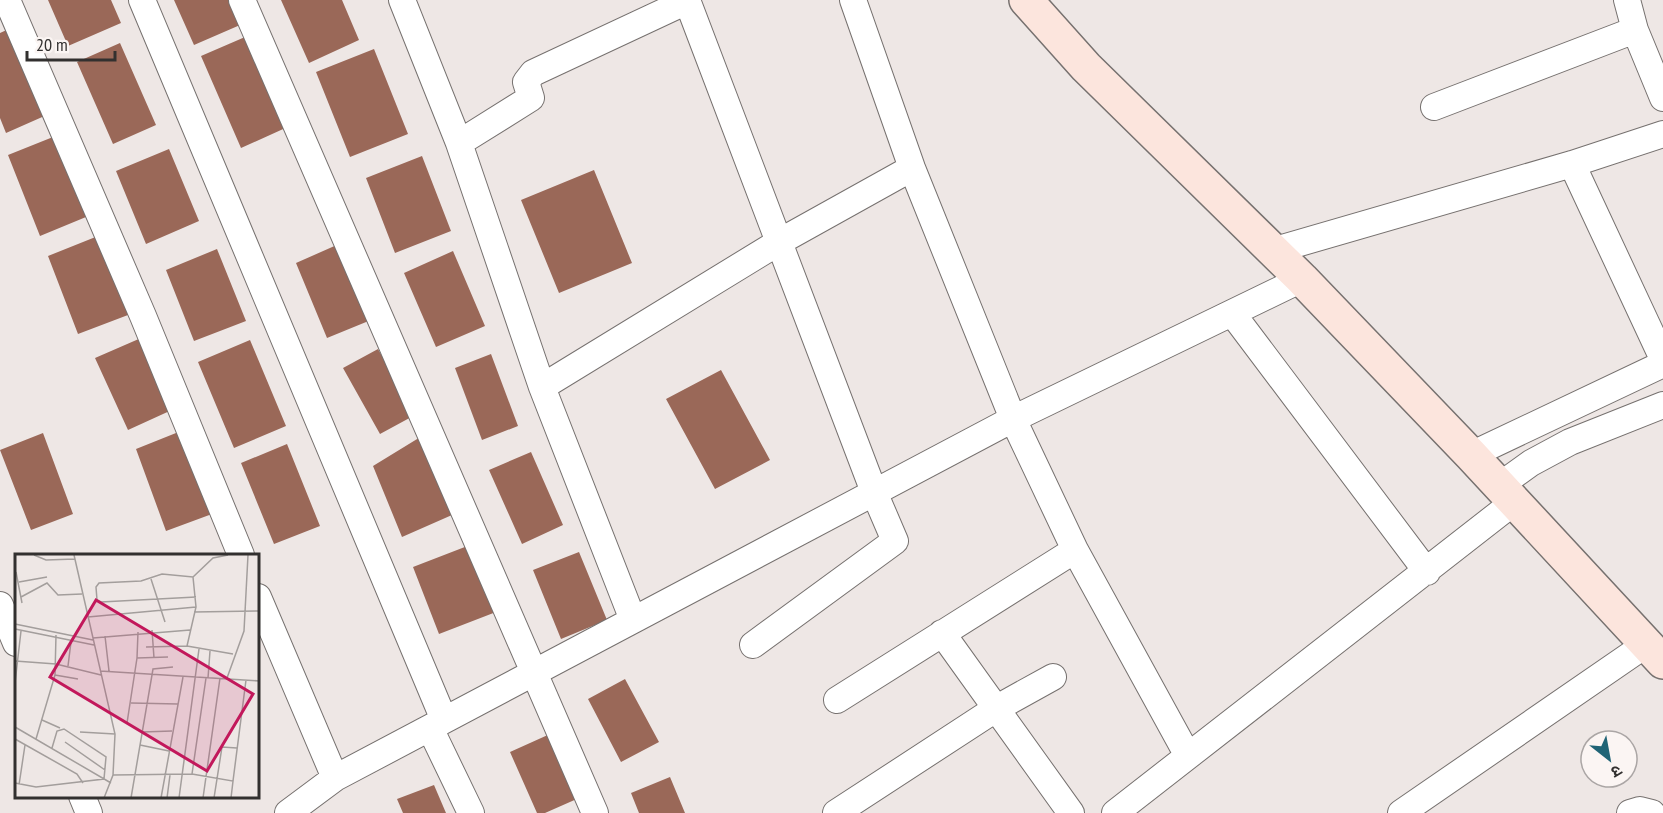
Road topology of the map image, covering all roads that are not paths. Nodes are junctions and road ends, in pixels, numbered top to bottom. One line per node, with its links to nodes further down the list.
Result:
1 (7, 0): 29 (street)
2 (142, 0): 42 (street)
3 (242, 0): 38 (street)
4 (402, 0): 13 (street)
5 (687, 0): 13 (street); 16 (street)
6 (853, 0): 15 (street)
7 (1026, 0): 17 (street)
8 (1627, 0): 9 (street)
9 (1635, 30): 10 (street); 11 (street)
10 (1663, 98)
11 (1434, 107)
12 (1663, 134): 14 (street)
13 (459, 143): 22 (street)
14 (1572, 164): 17 (street); 20 (street)
15 (912, 168): 16 (street); 24 (street)
16 (779, 242): 22 (street); 26 (street)
17 (1272, 250): 18 (street)
18 (1302, 279): 19 (street); 25 (street)
19 (1232, 313): 24 (street); 30 (street)
20 (1663, 359)
21 (1663, 364): 25 (street)
22 (542, 387): 33 (street)
23 (1663, 405): 27 (street)
24 (1013, 419): 26 (street); 28 (street)
25 (1471, 455): 27 (street)
26 (874, 492): 33 (street); 36 (street)
27 (1513, 501): 30 (street); 37 (street)
28 (1075, 550): 34 (street); 43 (street)
29 (241, 554)
30 (1428, 572): 43 (street)
31 (260, 602): 44 (street)
32 (0, 605): 35 (street)
33 (633, 620): 38 (street)
34 (942, 633): 40 (street); 41 (street)
35 (15, 641)
36 (753, 645)
37 (1654, 654): 53 (street)
38 (534, 673): 42 (street); 49 (street)
39 (1053, 677): 41 (street)
40 (837, 700)
41 (997, 708): 50 (street); 51 (street)
42 (437, 724): 44 (street); 48 (street)
43 (1188, 756): 52 (street)
44 (335, 778): 47 (street)
45 (83, 798): 46 (street)
46 (89, 813)
47 (288, 813)
48 (471, 813)
49 (595, 813)
50 (836, 813)
51 (1071, 813)
52 (1115, 813)
53 (1401, 813)
54 (1630, 813): 55 (street)
55 (1652, 813)

